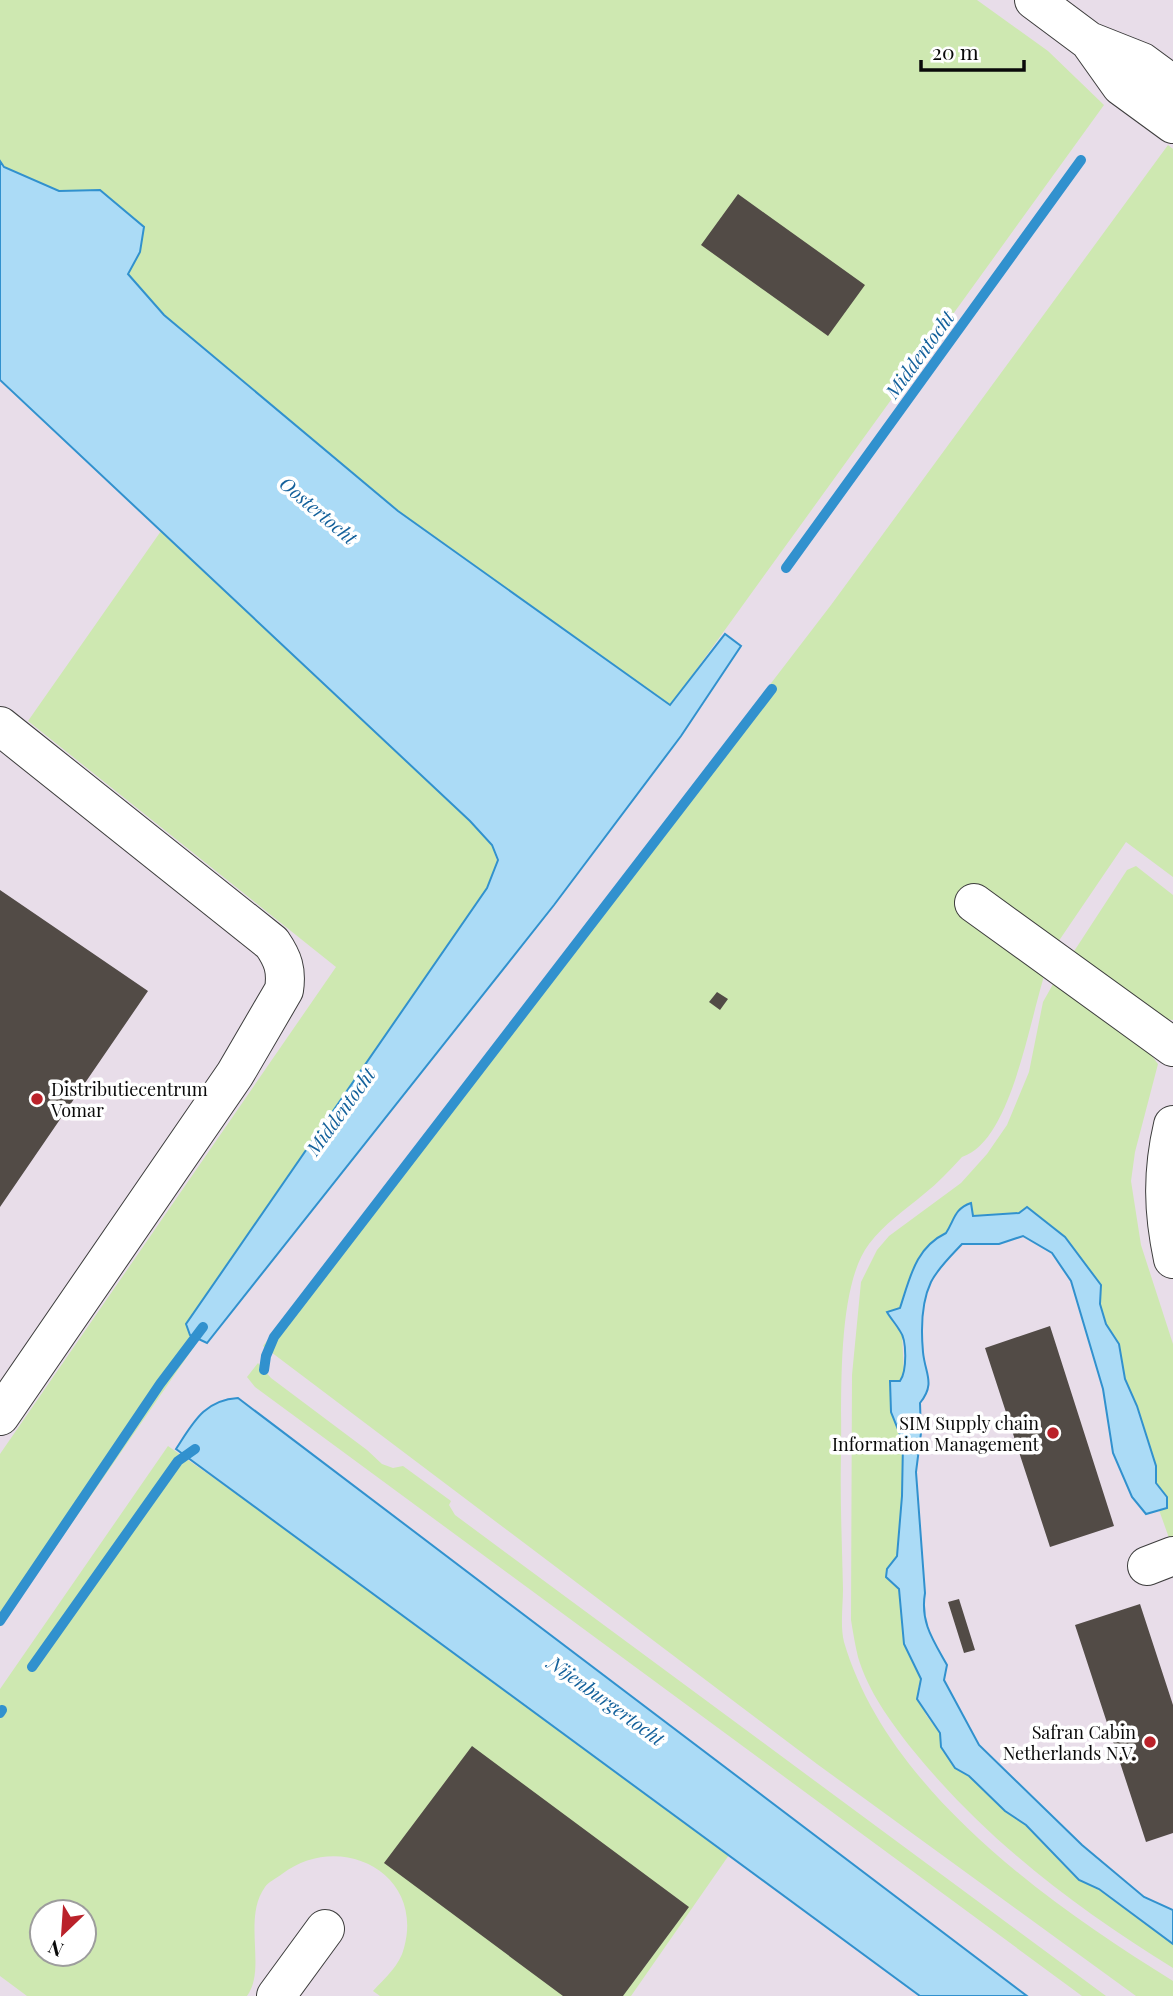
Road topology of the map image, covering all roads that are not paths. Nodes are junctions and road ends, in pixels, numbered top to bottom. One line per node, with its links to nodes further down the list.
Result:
1 (1034, 0): 2 (street)
2 (1089, 41): 3 (street); 4 (street)
3 (1173, 86)
4 (1173, 124)
5 (0, 726): 10 (street)
6 (974, 903): 7 (street)
7 (1173, 1047)
8 (1173, 1125): 9 (street)
9 (1173, 1259)
10 (0, 1416)
11 (324, 1929): 12 (street)
12 (276, 1996)

